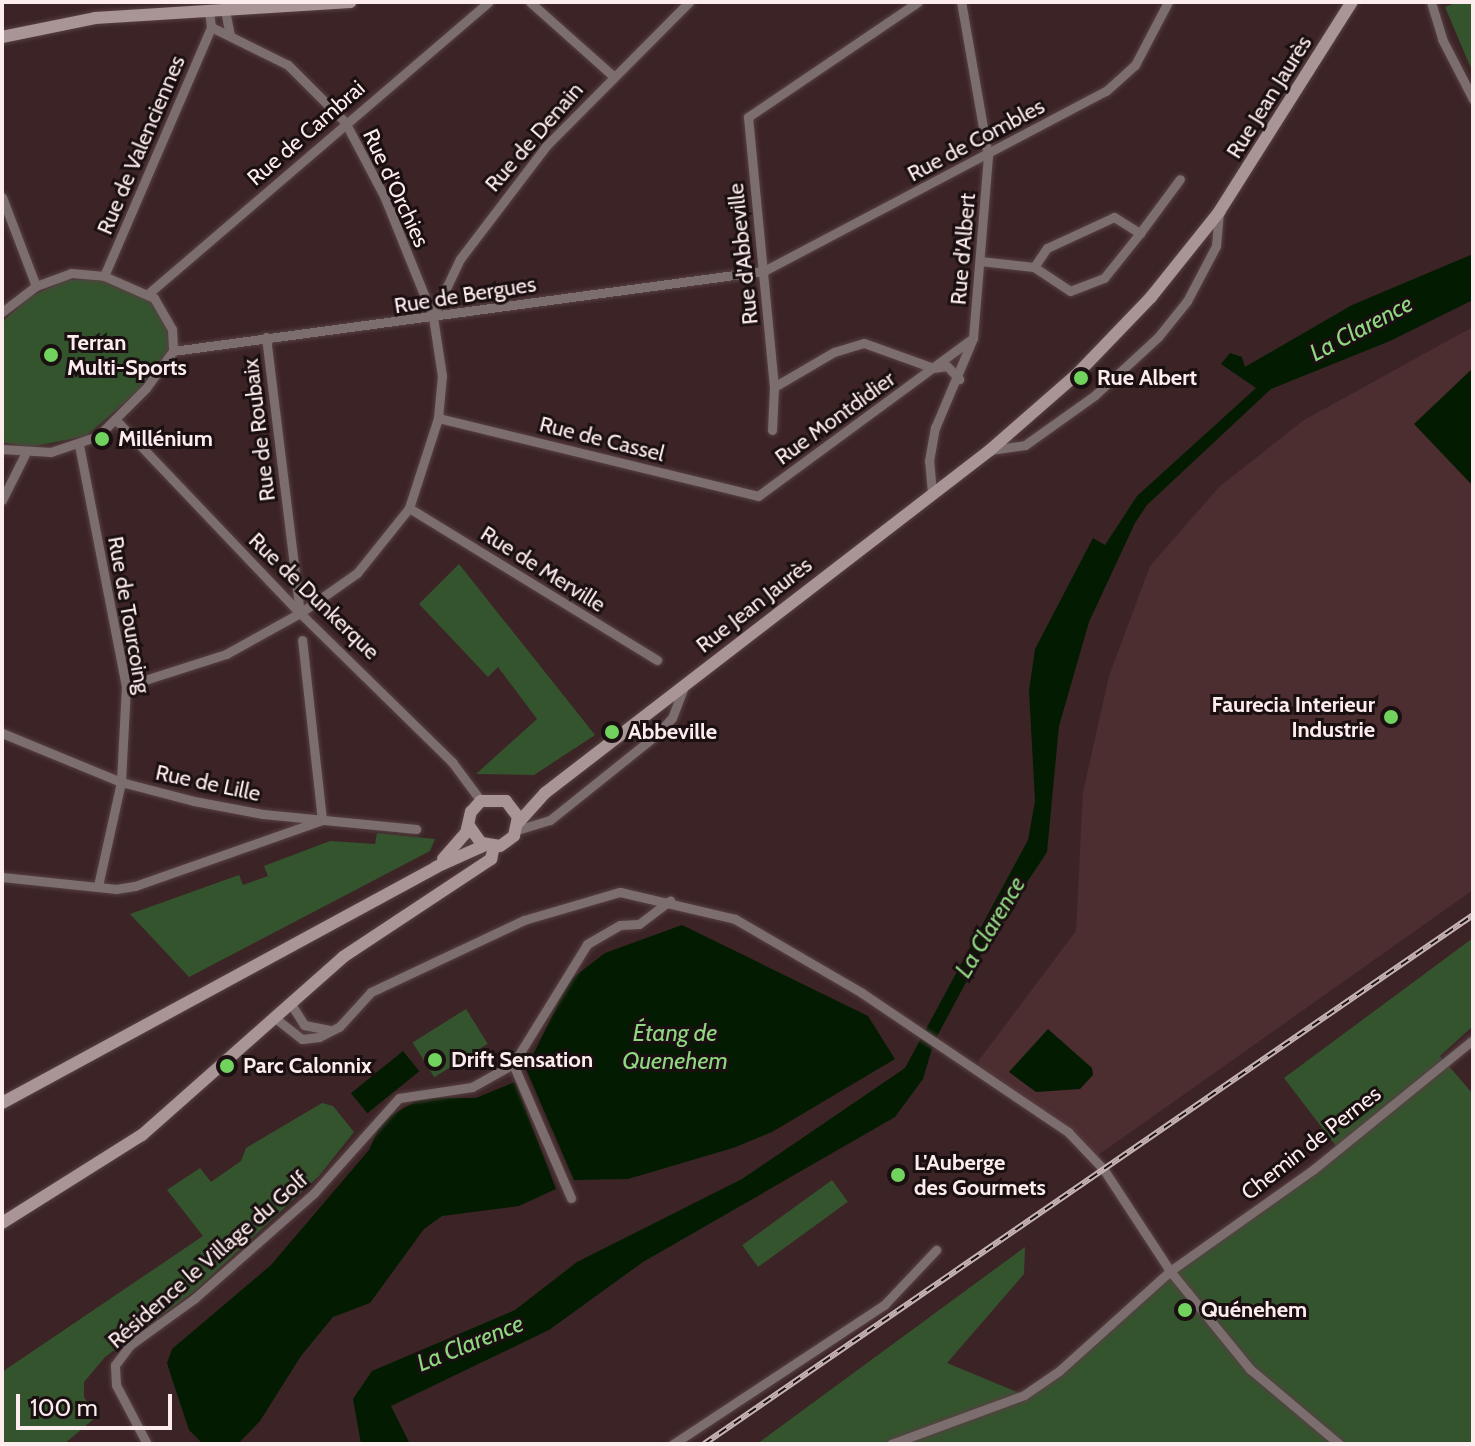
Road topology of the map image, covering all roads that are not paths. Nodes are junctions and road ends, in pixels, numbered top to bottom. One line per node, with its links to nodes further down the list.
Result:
1 (351, 2): 11 (main road)
2 (488, 2): 17 (street, Rue de Cambrai)
3 (530, 2): 15 (street)
4 (689, 2): 15 (street, Rue de Denain)
5 (918, 2): 25 (street, Rue d'Abbeville)
6 (961, 2): 18 (street, Rue d'Albert)
7 (1168, 2): 18 (street, Rue de Combles)
8 (1352, 2): 21 (main road, Rue Jean Jaurès)
9 (1431, 2): 16 (street)
10 (209, 10): 11 (main road); 12 (street); 14 (main road)
11 (225, 10): 13 (street)
12 (211, 27): 13 (street, Rue d'Orchies); 26 (street, Rue de Valenciennes)
13 (230, 36): 17 (street, Rue d'Orchies)
14 (2, 37)
15 (612, 75): 30 (street, Rue de Denain)
16 (1473, 99)
17 (345, 122): 28 (street, Rue de Cambrai); 30 (street, Rue d'Orchies)
18 (988, 156): 23 (street, Rue d'Albert); 25 (street, Rue de Combles)
19 (1180, 179): 22 (street)
20 (2, 197): 27 (street)
21 (1219, 212): 42 (main road, Rue Jean Jaurès); 42 (street, Rue Jean Jaurès)
22 (1140, 233): 24 (street); 24 (street)
23 (980, 261): 24 (street); 32 (street, Rue d'Albert)
24 (1034, 267)
25 (764, 271): 30 (street, Rue de Bergues); 36 (street, Rue d'Abbeville)
26 (104, 276): 27 (street); 28 (street)
27 (36, 286): 29 (street)
28 (149, 293): 33 (street)
29 (2, 312)
30 (433, 317): 31 (street, Rue de Bergues); 37 (street, Rue d'Orchies)
31 (266, 337): 33 (street, Rue de Bergues); 48 (street, Rue de Roubaix)
32 (973, 338): 34 (street, Rue Montdidier); 35 (street, Rue d'Albert)
33 (173, 351): 38 (street)
34 (933, 368): 35 (street); 36 (street); 45 (street, Rue Montdidier)
35 (959, 379): 44 (street, Rue d'Albert)
36 (774, 387): 39 (street, Rue d'Abbeville)
37 (438, 418): 45 (street, Rue de Cassel); 47 (street, Rue d'Orchies)
38 (116, 420): 40 (street); 48 (street, Rue de Dunkerque)
39 (772, 430)
40 (79, 445): 43 (street); 51 (street, Rue de Tourcoing)
41 (2, 449): 43 (street)
42 (990, 450): 44 (main road, Rue Jean Jaurès)
43 (25, 454): 46 (street)
44 (932, 493): 52 (main road, Rue Jean Jaurès)
45 (758, 496)
46 (2, 500)
47 (409, 508): 48 (street); 50 (street, Rue de Merville)
48 (300, 613): 51 (street); 56 (street, Rue de Dunkerque)
49 (302, 640): 58 (street)
50 (657, 660)
51 (126, 686): 54 (street, Rue de Tourcoing)
52 (684, 687): 55 (main road, Rue Jean Jaurès); 60 (street)
53 (2, 733): 54 (street, Rue de Lille)
54 (121, 782): 58 (street, Rue de Lille); 65 (street, Rue de Tourcoing)
55 (545, 793): 57 (main road, Rue Jean Jaurès); 60 (main road, Rue Jean Jaurès)
56 (481, 801): 57 (main road); 59 (main road)
57 (506, 801): 60 (main road)
58 (322, 820): 61 (street, Rue de Lille); 65 (street)
59 (469, 826): 62 (main road); 63 (main road)
60 (518, 827): 62 (main road)
61 (416, 829)
62 (490, 846): 63 (main road); 67 (main road)
63 (436, 867): 72 (main road)
64 (2, 877): 65 (street)
65 (98, 886)
66 (670, 901): 69 (street); 71 (street, Résidence le Village du Golf); 76 (street)
67 (291, 1004): 68 (main road); 69 (street)
68 (275, 1018): 69 (street); 74 (main road)
69 (333, 1030)
70 (1473, 1040): 76 (street, Chemin de Pernes)
71 (513, 1064): 73 (street); 77 (street, Résidence le Village du Golf)
72 (2, 1103)
73 (571, 1198)
74 (2, 1223)
75 (936, 1250): 78 (street)
76 (1170, 1271): 79 (street, Chemin de Pernes); 80 (street)
77 (147, 1444)
78 (673, 1444)
79 (891, 1444)
80 (1339, 1444)

